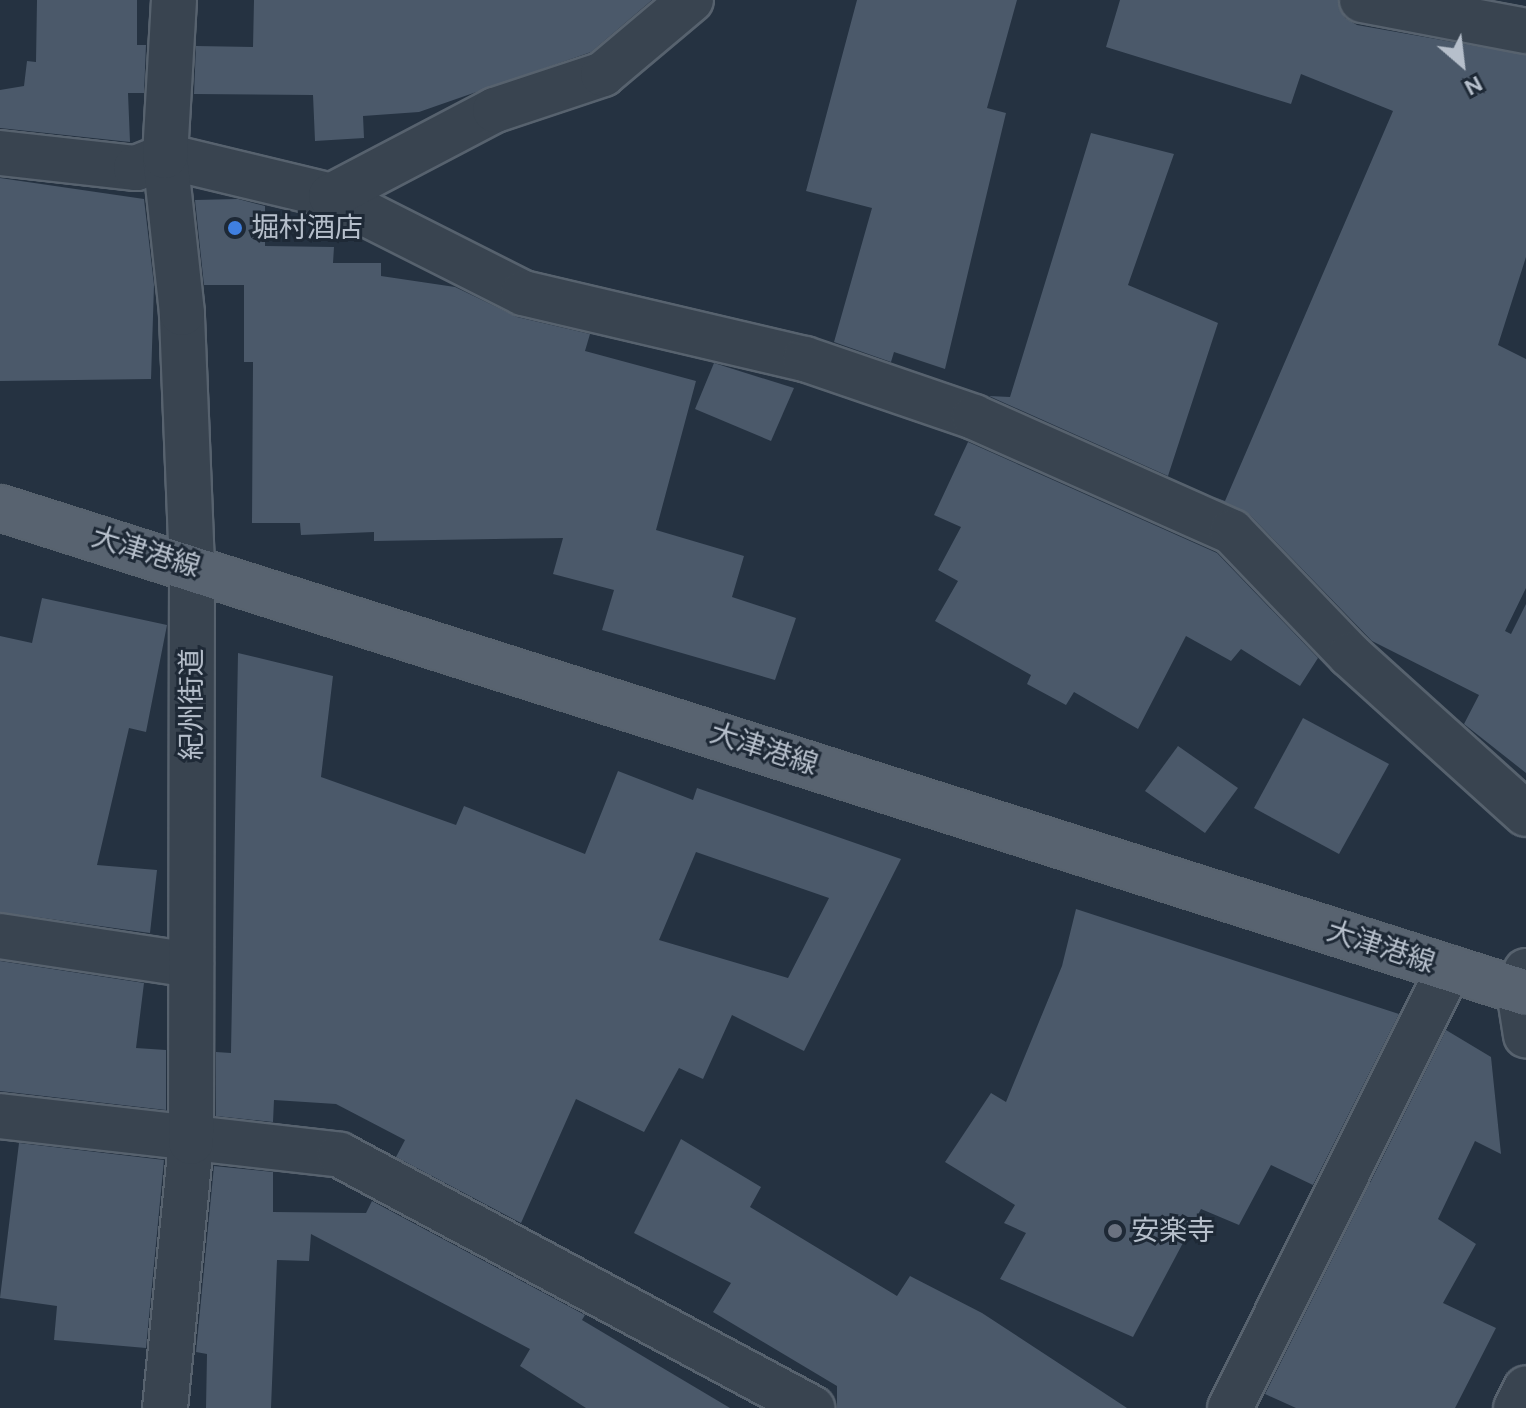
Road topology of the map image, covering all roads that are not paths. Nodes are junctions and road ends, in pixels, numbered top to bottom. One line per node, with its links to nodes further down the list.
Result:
1 (174, 0): 6 (street, 紀州街道)
2 (691, 0): 7 (street)
3 (1362, 0): 4 (street)
4 (1526, 31)
5 (0, 153): 6 (street)
6 (165, 156): 7 (street); 9 (street, 紀州街道)
7 (331, 196): 10 (street)
8 (0, 508): 9 (main road, 大津港線)
9 (192, 566): 12 (street, 紀州街道); 13 (main road, 大津港線)
10 (1526, 814)
11 (0, 936): 12 (street)
12 (191, 965): 17 (street, 紀州街道)
13 (1449, 969): 14 (main road, 大津港線); 21 (street)
14 (1524, 985): 15 (street)
15 (1526, 1035)
16 (0, 1116): 17 (street)
17 (191, 1142): 19 (street, 紀州街道); 20 (street)
18 (1526, 1388): 22 (street)
19 (165, 1408)
20 (812, 1408)
21 (1230, 1408)
22 (1516, 1408)

